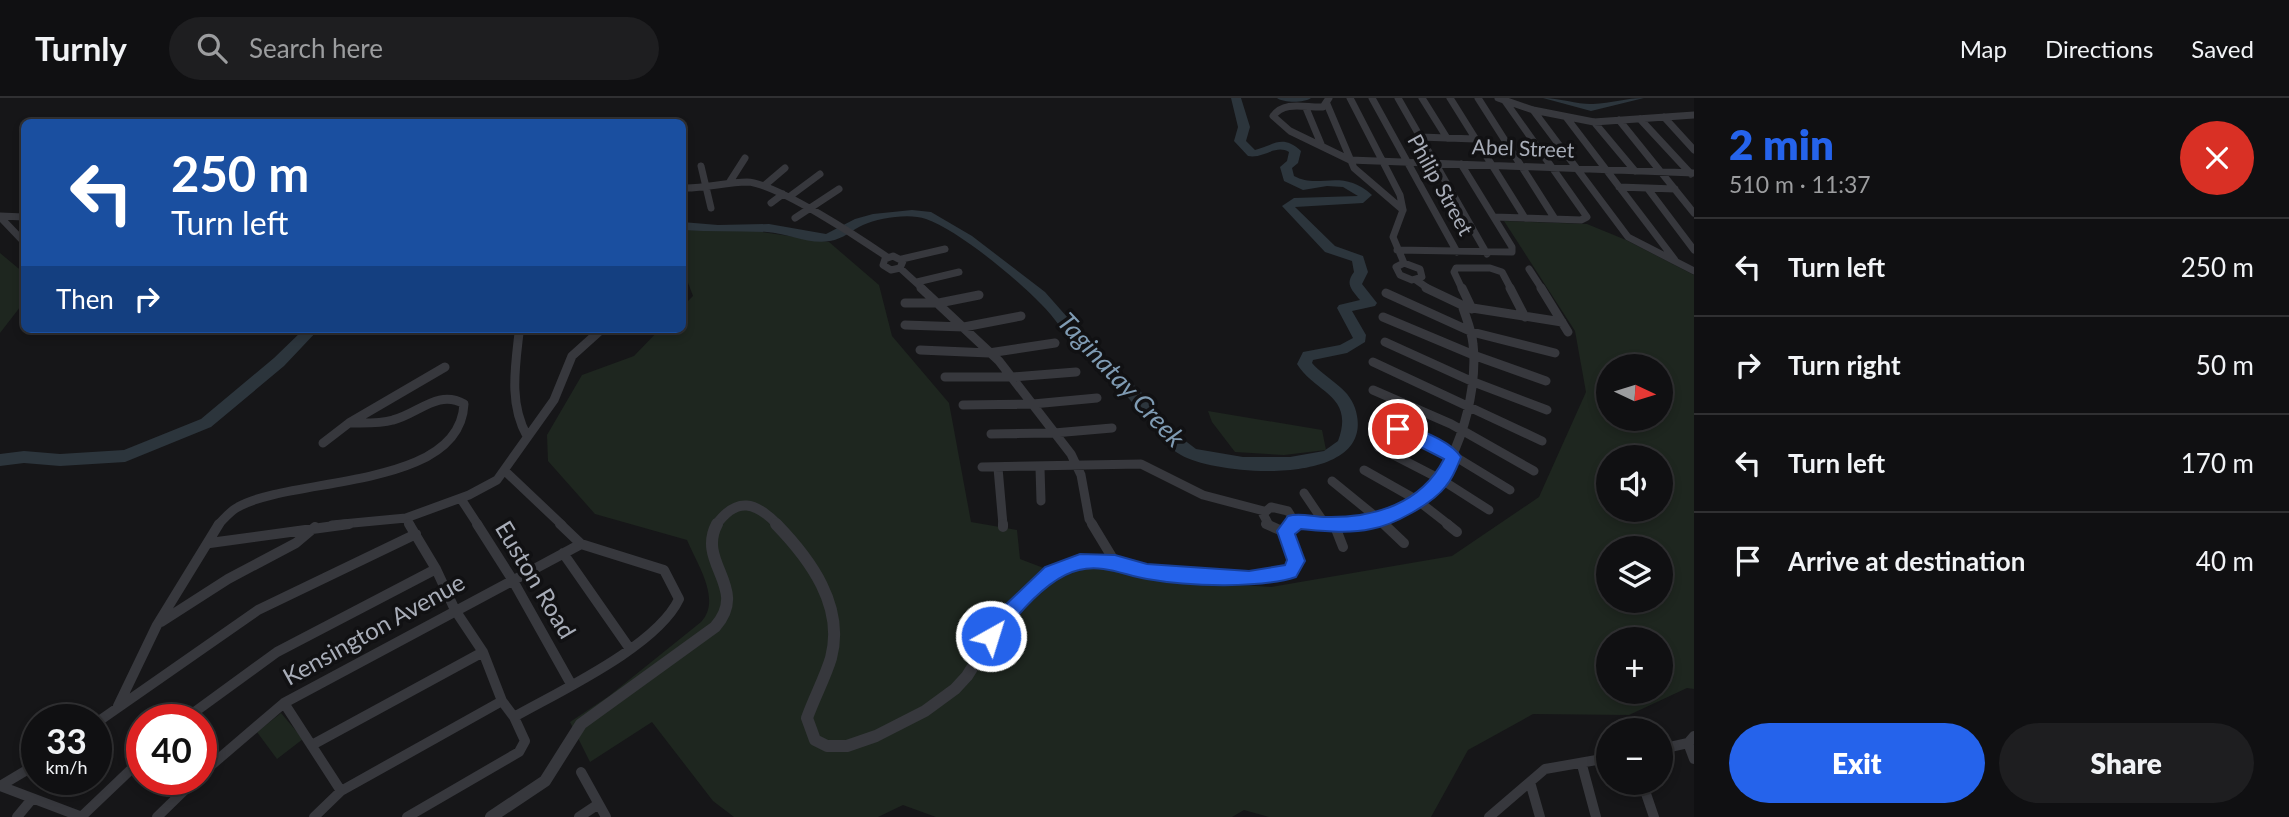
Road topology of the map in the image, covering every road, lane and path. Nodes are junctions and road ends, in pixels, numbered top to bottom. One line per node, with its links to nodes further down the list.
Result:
1 (1350, 98): 25 (street)
2 (1372, 98): 26 (street, Philip Street)
3 (1398, 98): 18 (street)
4 (1422, 98): 19 (street)
5 (1450, 98): 20 (street)
6 (1478, 98): 31 (street)
7 (1501, 99): 10 (street); 33 (street)
8 (1328, 101): 9 (street); 24 (street)
9 (1306, 108): 21 (street); 21 (street)
10 (1533, 110): 12 (street); 34 (street)
11 (1690, 115): 13 (street); 17 (street)
12 (1566, 117): 16 (street); 35 (street)
13 (1664, 117): 14 (street); 22 (street)
14 (1640, 119): 15 (street); 39 (street)
15 (1619, 120): 16 (street); 37 (street)
16 (1594, 122): 36 (street)
17 (1694, 124)
18 (1420, 137): 19 (street); 27 (street)
19 (1447, 138): 20 (street)
20 (1475, 139): 29 (street)
21 (1321, 144): 24 (street)
22 (1694, 150)
23 (745, 158): 40 (street)
24 (1350, 160): 25 (street, Abel Street); 48 (street)
25 (1382, 161): 26 (street, Abel Street); 50 (street)
26 (1408, 162): 27 (street, Abel Street); 66 (street, Philip Street)
27 (1434, 163): 28 (street, Abel Street); 67 (street)
28 (1461, 164): 29 (street, Abel Street); 58 (street)
29 (1492, 165): 31 (street, Abel Street); 60 (street)
30 (701, 166): 44 (street)
31 (1522, 166): 33 (street, Abel Street); 61 (street)
32 (785, 167): 41 (street)
33 (1550, 168): 34 (street, Abel Street); 61 (street)
34 (1576, 169): 35 (street, Abel Street); 71 (street)
35 (1606, 170): 36 (street, Abel Street); 42 (street)
36 (1635, 171): 37 (street, Abel Street)
37 (1662, 172): 39 (street, Abel Street); 47 (street)
38 (820, 174): 49 (street)
39 (1693, 175)
40 (729, 183): 41 (street); 44 (street)
41 (765, 185): 49 (street)
42 (1619, 187): 46 (street); 71 (street)
43 (686, 188): 44 (street)
44 (705, 188): 52 (street)
45 (839, 188): 53 (street)
46 (1648, 189): 47 (street); 65 (street)
47 (1675, 190): 55 (street)
48 (1384, 194): 50 (street); 54 (street)
49 (786, 195): 51 (street); 53 (street)
50 (1400, 195): 54 (street)
51 (771, 203)
52 (711, 208)
53 (809, 210): 59 (street); 68 (street)
54 (1403, 210): 64 (street)
55 (1694, 213)
56 (0, 217): 57 (street); 62 (street)
57 (21, 217)
58 (1494, 217): 60 (street); 67 (street)
59 (795, 218)
60 (1525, 218): 61 (street)
61 (1555, 219)
62 (21, 239)
63 (945, 249): 70 (street)
64 (1397, 250): 66 (street); 69 (street)
65 (1694, 250)
66 (1457, 252): 67 (street)
67 (1487, 254)
68 (887, 257): 70 (street); 70 (street)
69 (1404, 263): 75 (street); 75 (street)
70 (901, 264): 76 (street)
71 (1678, 264): 73 (street)
72 (1530, 269): 85 (street)
73 (1694, 271)
74 (959, 272): 76 (street)
75 (1419, 279): 81 (street)
76 (917, 282): 80 (street)
77 (1386, 293): 88 (street)
78 (979, 295): 80 (street)
79 (905, 303): 80 (street)
80 (939, 303): 87 (street)
81 (1468, 308): 84 (street); 84 (street); 88 (street)
82 (1021, 316): 87 (street)
83 (1383, 317): 97 (street)
84 (1525, 317): 85 (street)
85 (1562, 322): 89 (street)
86 (905, 325): 87 (street)
87 (964, 327): 95 (street)
88 (1472, 332): 96 (street); 97 (street)
89 (1568, 332)
90 (519, 333): 117 (street)
91 (598, 333): 117 (street)
92 (1385, 342): 103 (street)
93 (1055, 343): 95 (street)
94 (920, 351): 95 (street)
95 (989, 353): 102 (street)
96 (1555, 354)
97 (1476, 356): 103 (street); 104 (street)
98 (1373, 362): 109 (street)
99 (445, 367): 112 (street)
100 (1076, 372): 102 (street)
101 (945, 377): 102 (street)
102 (1013, 377): 107 (street)
103 (1471, 381): 109 (street); 110 (street)
104 (1546, 381)
105 (1373, 390): 114 (street)
106 (1097, 398): 107 (street)
107 (1033, 404): 108 (street); 116 (street)
108 (963, 405)
109 (1468, 407): 114 (street); 118 (street)
110 (1547, 410)
111 (1377, 419): 121 (street)
112 (349, 423): 119 (street); 147 (street)
113 (1112, 428): 116 (street)
114 (1462, 431): 121 (street); 128 (street)
115 (991, 433): 116 (street)
116 (1054, 433): 122 (street)
117 (527, 436): 127 (street)
118 (1542, 441)
119 (323, 443)
120 (1378, 447): 129 (street)
121 (1453, 457): 129 (street); 131 (street)
122 (1078, 465): 125 (street); 137 (street); 152 (street)
123 (982, 467): 124 (street)
124 (998, 468): 125 (street); 143 (street)
125 (1040, 468): 135 (street)
126 (1364, 470): 134 (street)
127 (505, 471): 133 (street); 149 (street)
128 (1534, 471)
129 (1441, 480): 134 (street); 136 (street)
130 (1332, 481): 139 (street)
131 (1510, 490)
132 (1304, 492): 141 (street)
133 (461, 499): 138 (street); 154 (street, Euston Road)
134 (1417, 500): 139 (street); 145 (street)
135 (1041, 501)
136 (1489, 510)
137 (1264, 511): 140 (street); 144 (street)
138 (406, 518): 142 (street); 146 (street)
139 (1380, 520): 141 (street); 148 (street)
140 (1294, 521): 141 (street); 144 (street)
141 (1329, 524): 150 (street)
142 (315, 527): 147 (street); 156 (street)
143 (1003, 527)
144 (1286, 531): 152 (street)
145 (1457, 532)
146 (416, 534): 153 (street); 163 (street)
147 (210, 543): 156 (street)
148 (1404, 543)
149 (581, 544): 151 (street, Kensington Avenue); 157 (street)
150 (1343, 547)
151 (564, 553): 154 (street, Kensington Avenue); 157 (street)
152 (1115, 562): 188 (street)
153 (436, 569): 155 (street); 162 (street)
154 (512, 579): 155 (street, Kensington Avenue); 159 (street, Euston Road)
155 (455, 610): 158 (street); 161 (street, Kensington Avenue)
156 (157, 625): 163 (street)
157 (630, 649): 159 (street)
158 (483, 652): 160 (street); 167 (street)
159 (571, 684): 165 (street)
160 (502, 701): 165 (street); 178 (street)
161 (284, 703): 167 (street); 169 (street, Kensington Avenue)
162 (205, 704)
163 (117, 706): 164 (street)
164 (112, 710)
165 (514, 717): 187 (street)
166 (1691, 739): 168 (street); 170 (street)
167 (312, 745): 178 (street)
168 (1673, 745)
169 (217, 760)
170 (1694, 760)
171 (1596, 761): 172 (street)
172 (1582, 765): 176 (street); 193 (street)
173 (581, 772): 182 (street)
174 (21, 774): 177 (street)
175 (126, 774): 184 (street)
176 (1530, 782): 191 (street); 192 (street)
177 (0, 786): 181 (street)
178 (341, 791): 186 (street)
179 (180, 795): 185 (street)
180 (1646, 795): 194 (street)
181 (32, 799): 183 (street); 184 (street)
182 (597, 805): 189 (street); 190 (street)
183 (17, 817)
184 (81, 817)
185 (157, 817)
186 (314, 817)
187 (407, 817)
188 (491, 817)
189 (579, 817)
190 (606, 817)
191 (1489, 817)
192 (1540, 817)
193 (1596, 817)
194 (1654, 817)

